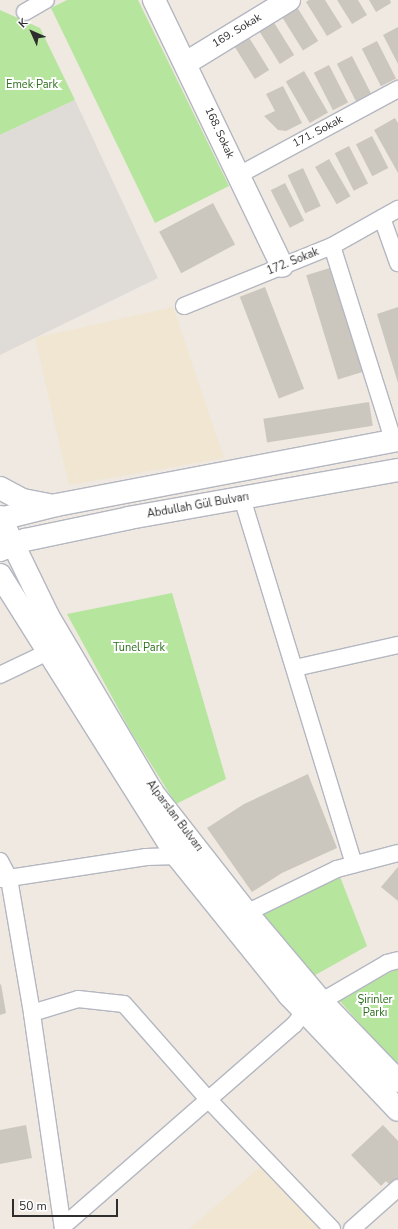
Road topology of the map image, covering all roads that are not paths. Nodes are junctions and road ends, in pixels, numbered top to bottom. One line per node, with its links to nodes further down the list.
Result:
1 (46, 0): 4 (street)
2 (154, 0): 5 (main road, 168. Sokak)
3 (289, 0): 5 (main road, 169. Sokak)
4 (25, 12)
5 (186, 63): 7 (main road, 168. Sokak)
6 (398, 89): 7 (street, 171. Sokak)
7 (239, 175): 12 (main road, 168. Sokak)
8 (398, 209): 9 (street, 172. Sokak)
9 (382, 218): 10 (street, 172. Sokak); 11 (street)
10 (332, 246): 12 (street, 172. Sokak); 14 (street)
11 (398, 263)
12 (282, 266): 13 (street, 172. Sokak)
13 (184, 306)
14 (396, 440): 18 (main road)
15 (398, 470): 17 (main road, Abdullah Gül Bulvarı)
16 (0, 488): 18 (main road)
17 (242, 498): 20 (main road, Abdullah Gül Bulvarı); 24 (street)
18 (57, 505): 19 (main road)
19 (0, 518): 20 (main road, Alparslan Bulvarı)
20 (6, 548): 31 (main road, Alparslan Bulvarı)
21 (0, 575): 23 (main road, Alparslan Bulvarı)
22 (398, 645): 24 (street)
23 (48, 652): 25 (street); 27 (main road, Alparslan Bulvarı)
24 (295, 668): 29 (street)
25 (0, 675)
26 (398, 853): 29 (street)
27 (177, 856): 30 (street); 31 (main road, Alparslan Bulvarı)
28 (0, 861): 30 (street)
29 (354, 864): 31 (street)
30 (4, 879): 34 (street)
31 (238, 917): 33 (main road, Alparslan Bulvarı)
32 (398, 960): 33 (street)
33 (313, 1006): 35 (main road, Alparslan Bulvarı); 36 (street); 37 (main road, Alparslan Bulvarı)
34 (32, 1013): 36 (street); 39 (street)
35 (398, 1081)
36 (209, 1100): 39 (street); 40 (street)
37 (398, 1110)
38 (398, 1188): 41 (street)
39 (66, 1223)
40 (332, 1229)
41 (352, 1229)

